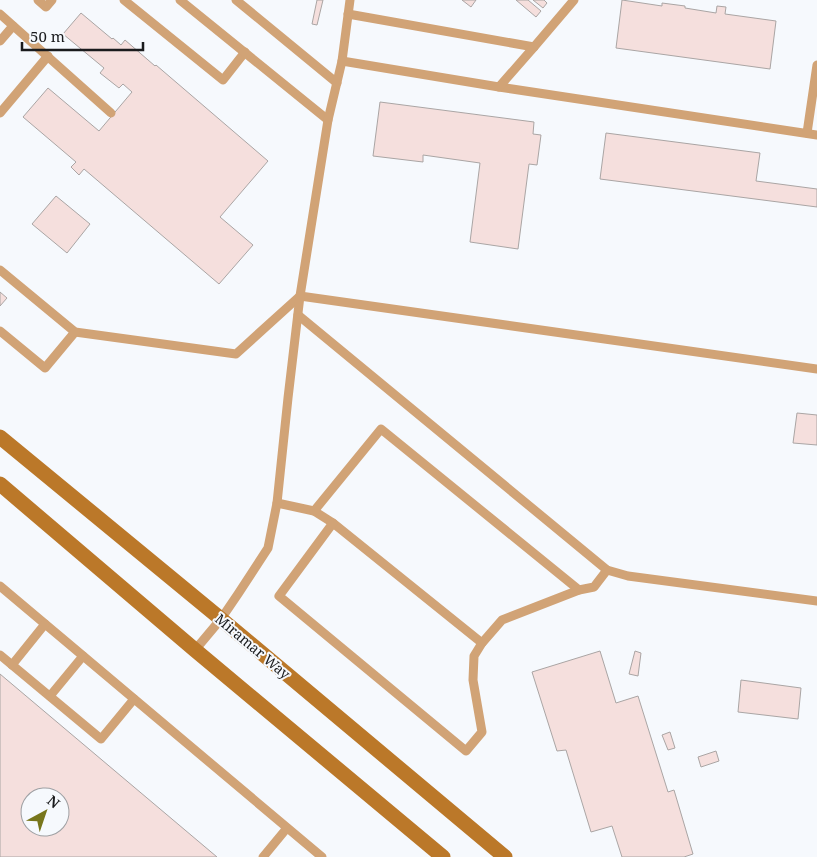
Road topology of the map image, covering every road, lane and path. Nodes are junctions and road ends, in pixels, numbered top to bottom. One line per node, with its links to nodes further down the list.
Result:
1 (38, 0): 2 (lane)
2 (52, 0)
3 (124, 0): 13 (lane)
4 (180, 0): 13 (lane)
5 (236, 0): 17 (lane)
6 (350, 0): 9 (lane)
7 (574, 0): 12 (lane)
8 (0, 14): 10 (lane)
9 (348, 14): 12 (lane); 15 (lane)
10 (13, 26): 11 (lane); 14 (lane)
11 (0, 41)
12 (534, 48): 18 (lane)
13 (245, 52): 21 (lane)
14 (48, 56): 19 (lane); 20 (lane)
15 (342, 61): 17 (lane); 18 (lane)
16 (817, 65): 22 (lane)
17 (337, 83): 21 (lane)
18 (499, 87): 22 (lane)
19 (0, 113)
20 (111, 113)
21 (328, 120): 25 (lane)
22 (807, 133): 23 (lane)
23 (817, 134)
24 (0, 270): 28 (lane)
25 (300, 296): 26 (lane); 28 (lane); 29 (lane)
26 (298, 315): 32 (lane); 35 (lane)
27 (0, 331): 28 (lane)
28 (75, 332)
29 (817, 369)
30 (0, 437): 39 (main road, Miramar Way)
31 (0, 484): 42 (main road)
32 (277, 503): 33 (lane); 39 (lane)
33 (314, 511): 34 (lane); 37 (lane)
34 (333, 523): 41 (lane); 41 (lane)
35 (607, 570): 37 (lane); 38 (lane)
36 (0, 586): 40 (lane)
37 (579, 590): 41 (lane)
38 (817, 601)
39 (220, 619): 42 (lane); 52 (main road, Miramar Way)
40 (45, 624): 44 (lane); 45 (lane)
41 (482, 643)
42 (195, 650): 51 (main road)
43 (0, 655): 45 (lane)
44 (83, 656): 46 (lane); 47 (lane)
45 (12, 665): 46 (lane)
46 (50, 696): 47 (lane)
47 (134, 699): 48 (lane)
48 (287, 828): 49 (lane); 50 (lane)
49 (263, 857)
50 (322, 857)
51 (443, 857)
52 (505, 857)

